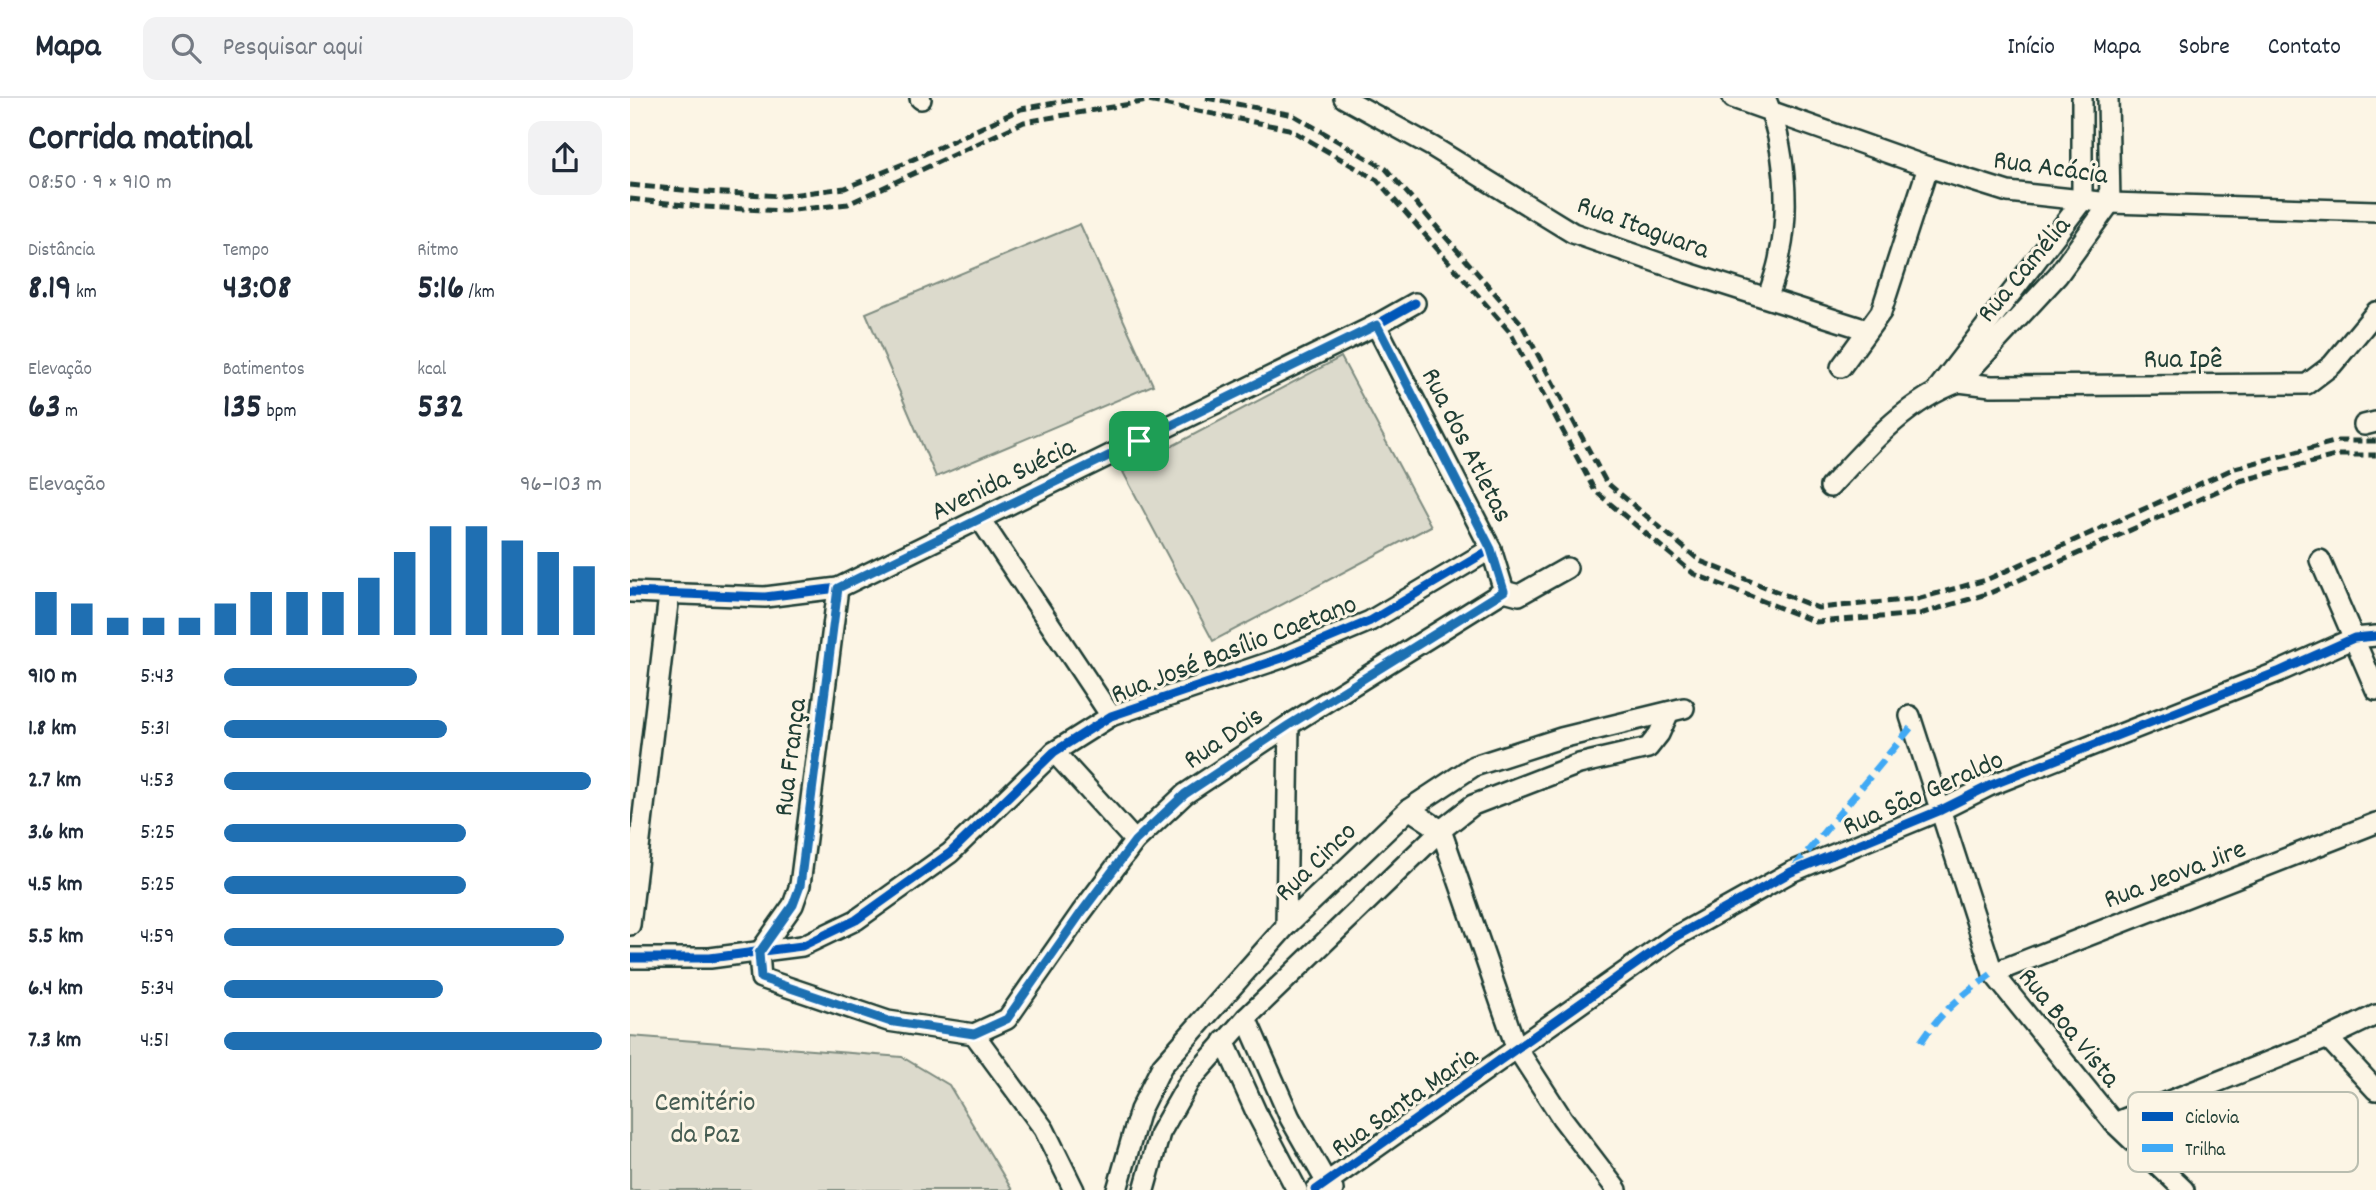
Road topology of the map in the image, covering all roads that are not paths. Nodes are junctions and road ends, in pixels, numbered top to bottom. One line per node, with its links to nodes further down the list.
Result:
1 (1344, 98): 10 (street, Rua Itaguara)
2 (1733, 98): 5 (street, Rua Acácia)
3 (2082, 98): 7 (street, Rua Camélia)
4 (2108, 98): 8 (street)
5 (1768, 105): 6 (street, Rua Acácia); 10 (street)
6 (1928, 167): 7 (street, Rua Acácia); 14 (street)
7 (2082, 201): 8 (street, Rua Acácia); 16 (street, Rua Camélia)
8 (2110, 203): 9 (street, Rua Acácia); 16 (street, Rua Camélia)
9 (2376, 211)
10 (1768, 297): 14 (street, Rua Itaguara)
11 (1415, 303): 13 (street, Avenida Suécia)
12 (2376, 312): 16 (street, Rua Ipê)
13 (1377, 325): 18 (street, Avenida Suécia); 19 (street, Rua dos Atletas)
14 (1867, 330): 15 (street)
15 (1841, 367)
16 (1947, 383): 17 (street)
17 (1829, 487)
18 (980, 519): 22 (street, Avenida Suécia); 29 (street)
19 (1491, 549): 23 (street, Rua dos Atletas); 29 (street, Rua José Basílio Caetano)
20 (2320, 560): 27 (street)
21 (1567, 568): 23 (street, Rua Dois)
22 (838, 588): 25 (street, Avenida Suécia); 40 (street, Rua França)
23 (1504, 591): 31 (street, Rua Dois)
24 (630, 592): 25 (street, Avenida Suécia)
25 (669, 594): 38 (street)
26 (2376, 636): 27 (street, Rua São Geraldo)
27 (2354, 638): 28 (street); 34 (street, Rua São Geraldo)
28 (2376, 690)
29 (1111, 716): 32 (street, Rua José Basílio Caetano)
30 (1910, 716): 34 (street, Rua Boa Vista)
31 (1289, 725): 37 (street, Rua Dois); 39 (street)
32 (1054, 752): 37 (street); 41 (street, Rua José Basílio Caetano)
33 (1409, 809): 36 (street); 36 (street, Rua Cinco); 39 (street, Rua Cinco)
34 (1941, 810): 44 (street, Rua Boa Vista); 50 (street, Rua São Geraldo)
35 (2376, 823): 44 (street, Rua Jeova Jire)
36 (1441, 830): 46 (street, Rua Cinco); 50 (street, Rua Santa Maria)
37 (1135, 841): 47 (street, Rua Dois)
38 (630, 925)
39 (1286, 926): 59 (street, Rua Cinco)
40 (777, 927): 41 (street, Rua França); 43 (street)
41 (759, 953): 43 (street, Rua José Basílio Caetano); 47 (street)
42 (630, 958): 43 (street, Rua José Basílio Caetano)
43 (710, 958)
44 (1993, 973): 54 (street, Rua Boa Vista)
45 (2376, 1015): 48 (street)
46 (1246, 1018): 49 (street, Rua Cinco); 57 (street)
47 (974, 1034): 58 (street)
48 (2328, 1038): 51 (street); 52 (street, Rua Boa Vista)
49 (1224, 1041): 60 (street, Rua Cinco); 61 (street)
50 (1516, 1047): 57 (street, Rua Santa Maria); 62 (street, Rua Santa Maria)
51 (2376, 1090)
52 (2192, 1092)
53 (2128, 1117): 54 (street, Rua Boa Vista)
54 (2114, 1123): 55 (street)
55 (2128, 1136)
56 (2165, 1172): 63 (street)
57 (1325, 1188)
58 (1074, 1190)
59 (1117, 1190)
60 (1144, 1190)
61 (1297, 1190)
62 (1617, 1190)
63 (2184, 1190)

